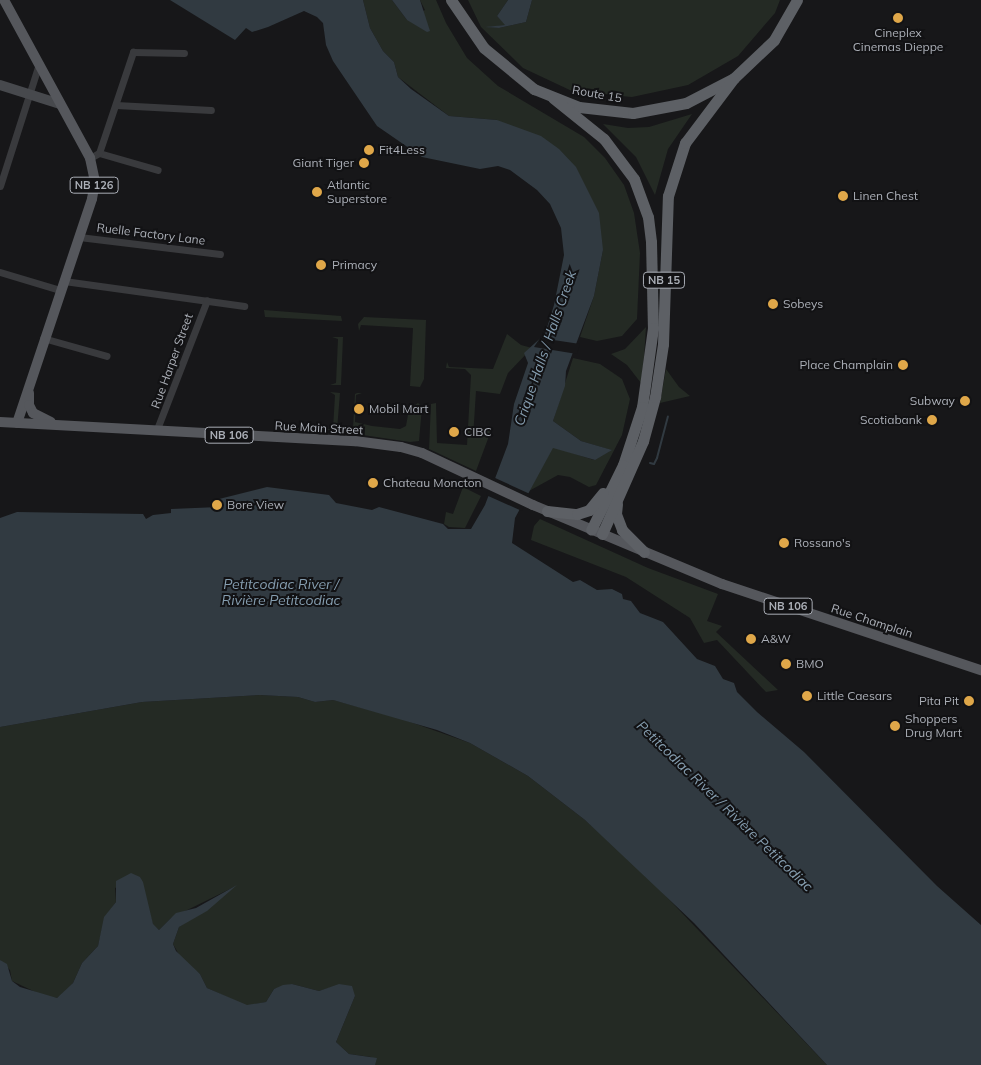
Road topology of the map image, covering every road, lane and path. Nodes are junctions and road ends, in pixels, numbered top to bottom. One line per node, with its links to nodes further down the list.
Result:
1 (4, 0): 5 (main road, NB 126)
2 (451, 0): 9 (highway, Route 15 / NB 15)
3 (796, 0): 6 (highway, Route 15 / NB 15)
4 (184, 53): 11 (street)
5 (39, 64): 8 (street); 10 (main road, NB 126)
6 (734, 78): 9 (highway, Route 15 / NB 15); 30 (highway, NB 15)
7 (0, 85): 8 (main road)
8 (28, 94): 10 (main road); 15 (street)
9 (553, 98): 29 (highway, NB 15)
10 (60, 104): 13 (main road, NB 126)
11 (116, 105): 12 (street); 13 (street)
12 (211, 110)
13 (95, 155): 14 (street); 16 (main road, NB 126)
14 (158, 170)
15 (0, 186)
16 (79, 237): 17 (street, Ruelle Factory Lane); 19 (main road, NB 126)
17 (220, 254)
18 (0, 272): 19 (street)
19 (62, 286): 20 (street); 22 (main road, NB 126)
20 (207, 300): 21 (street); 28 (street, Rue Harper Street)
21 (244, 306)
22 (43, 338): 23 (street); 24 (main road, NB 126)
23 (107, 356)
24 (29, 382): 26 (main road, NB 126); 27 (main road)
25 (0, 422): 26 (main road, NB 106)
26 (17, 423): 27 (main road, Rue Main Street / NB 106)
27 (56, 424): 28 (main road, Rue Main Street / NB 106)
28 (157, 429): 31 (main road, Rue Main Street / NB 106)
29 (623, 465): 31 (highway); 32 (highway, NB 15)
30 (619, 495): 32 (highway, NB 15); 33 (highway)
31 (547, 511): 32 (main road, Rue Main Street / NB 106)
32 (596, 532): 33 (main road, NB 106)
33 (644, 552): 34 (main road, Rue Champlain / NB 106)
34 (981, 670)

